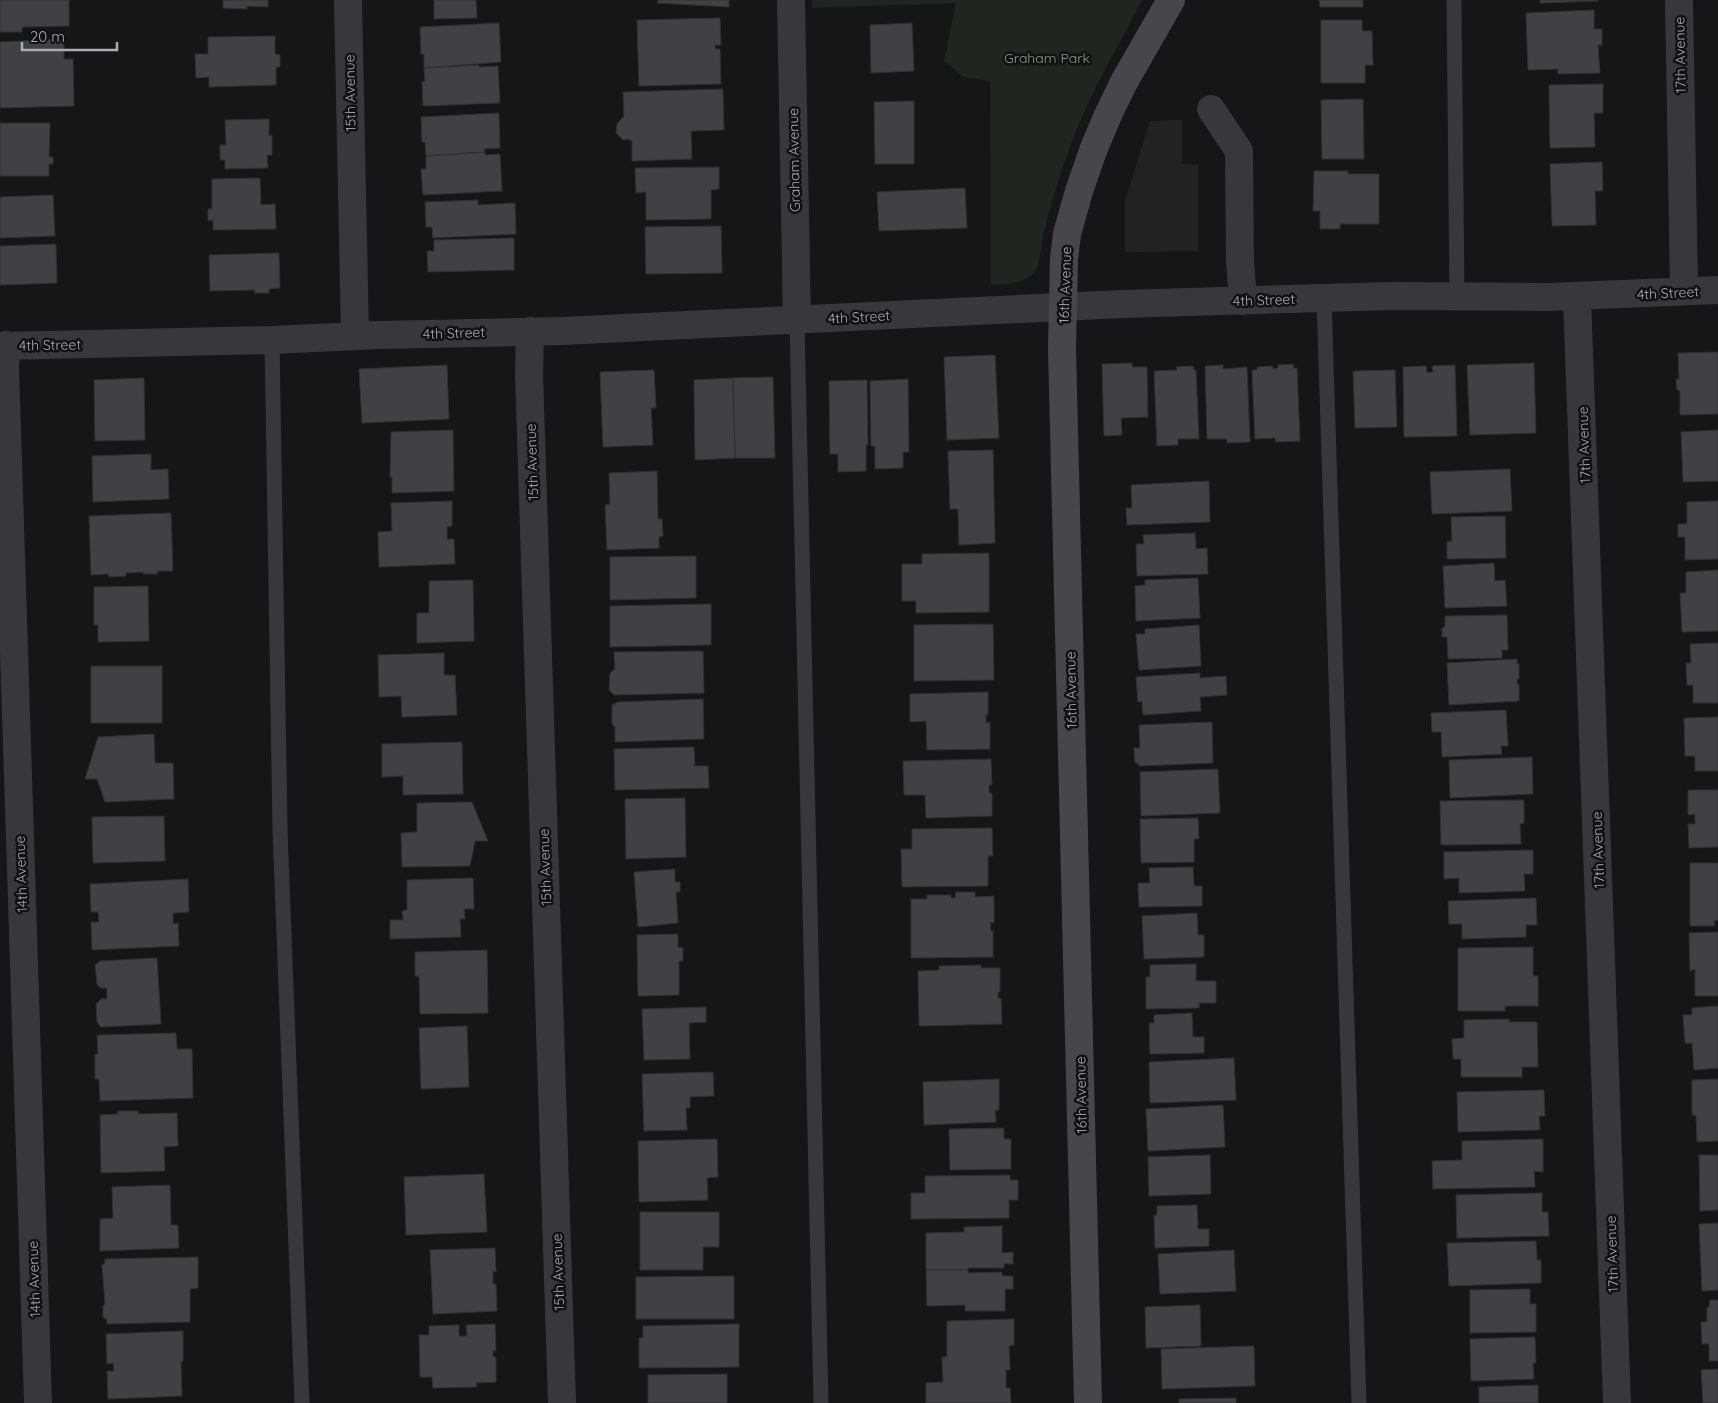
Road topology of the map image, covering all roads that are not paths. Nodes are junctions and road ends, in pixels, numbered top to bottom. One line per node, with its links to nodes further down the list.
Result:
1 (348, 0): 16 (street, 15th Avenue)
2 (791, 0): 14 (street, Graham Avenue)
3 (1171, 0): 13 (street, 16th Avenue)
4 (1454, 0): 9 (lane)
5 (1679, 0): 8 (street, 17th Avenue)
6 (1211, 109): 12 (street)
7 (1718, 290): 8 (street, 4th Street)
8 (1684, 291): 10 (street, 4th Street)
9 (1457, 296): 10 (street, 4th Street); 11 (street, 4th Street)
10 (1578, 296): 25 (street, 17th Avenue)
11 (1324, 298): 12 (street, 4th Street); 24 (lane)
12 (1243, 301): 13 (street, 4th Street)
13 (1063, 307): 14 (street, 4th Street); 23 (street, 16th Avenue)
14 (797, 321): 15 (street, 4th Street); 22 (lane)
15 (530, 331): 16 (street, 4th Street); 21 (street, 15th Avenue)
16 (355, 336): 17 (street, 4th Street)
17 (272, 340): 18 (street, 4th Street); 20 (lane)
18 (3, 345): 19 (street, 14th Avenue)
19 (38, 1403)
20 (302, 1403)
21 (562, 1403)
22 (821, 1403)
23 (1088, 1403)
24 (1359, 1403)
25 (1617, 1403)

